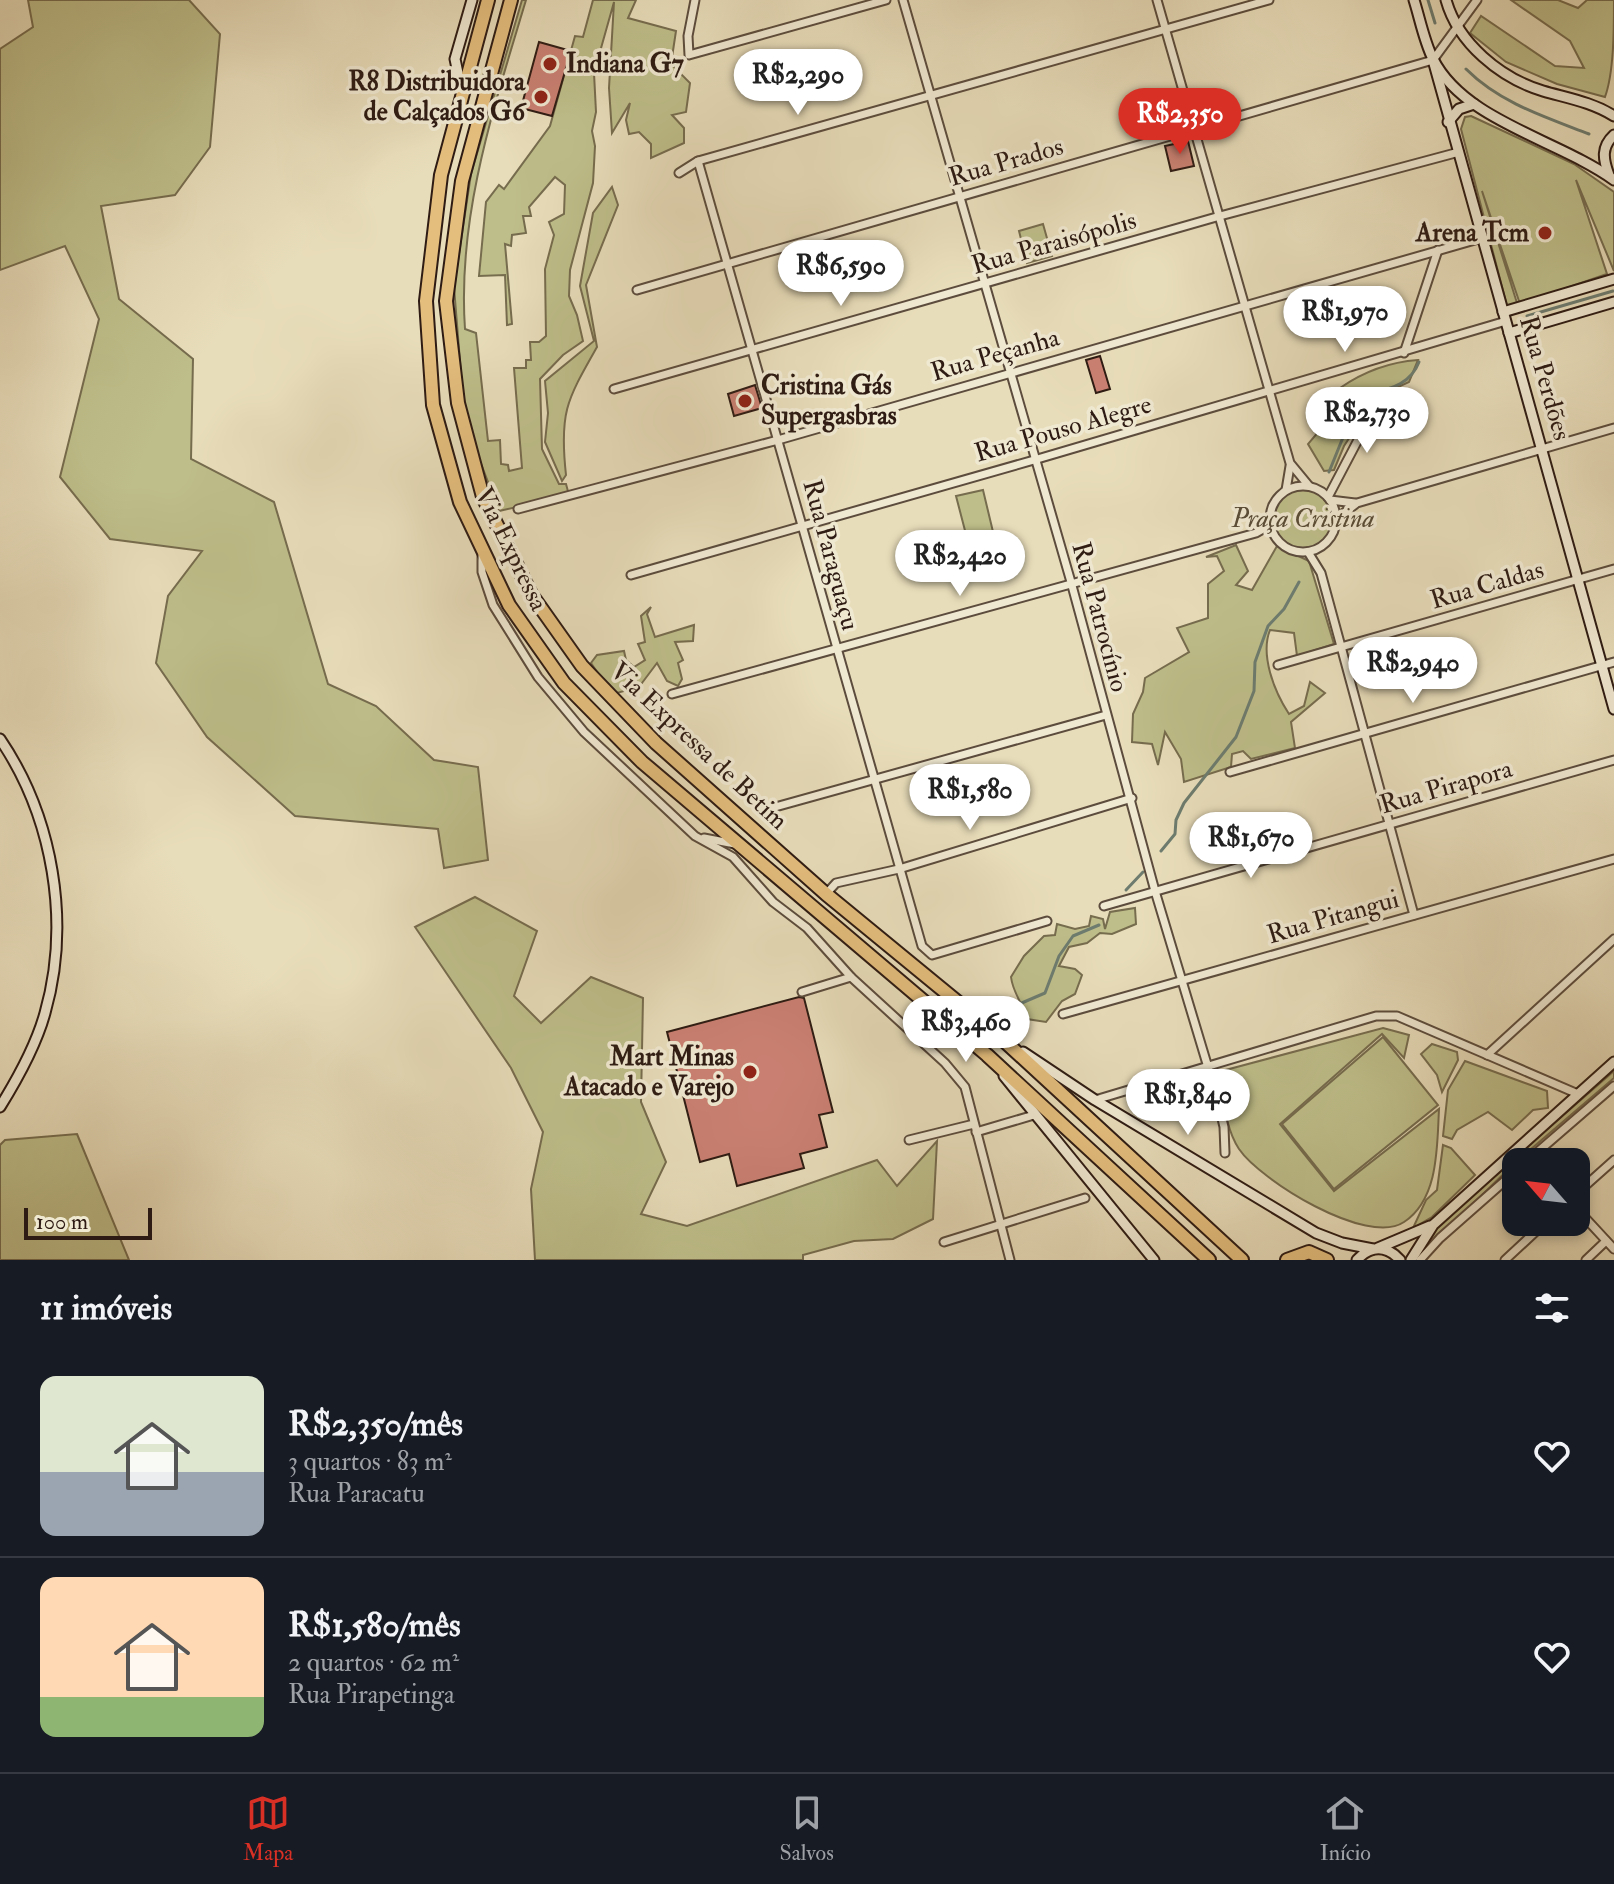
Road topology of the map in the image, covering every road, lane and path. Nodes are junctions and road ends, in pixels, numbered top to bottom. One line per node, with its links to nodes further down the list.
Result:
1 (472, 0): 15 (street)
2 (488, 0): 15 (highway, Via Expressa)
3 (511, 0): 88 (highway, Via Expressa de Betim)
4 (695, 0): 5 (street)
5 (886, 0)
6 (903, 0): 16 (street, Rua Patrocínio)
7 (1157, 0): 13 (street)
8 (1269, 0): 13 (street)
9 (1414, 0): 14 (street, Rua Perdões)
10 (1446, 0): 12 (street)
11 (1477, 0): 12 (street)
12 (1457, 28): 14 (street); 18 (street)
13 (1164, 30): 16 (street); 20 (street)
14 (1433, 60): 17 (street); 19 (street, Rua Perdões); 20 (street, Rua Prados)
15 (462, 92): 60 (highway, Via Expressa)
16 (931, 94): 23 (street); 26 (street, Rua Patrocínio)
17 (1474, 104): 19 (street); 25 (street)
18 (1614, 116)
19 (1448, 122): 22 (street, Rua Perdões)
20 (1193, 129): 26 (street, Rua Prados); 27 (street)
21 (1614, 135): 25 (street)
22 (1459, 152): 27 (street, Rua Paraisópolis); 28 (street, Rua Perdões)
23 (698, 161): 24 (street); 30 (street, Rua Paraguaçu)
24 (679, 173)
25 (1612, 178)
26 (960, 196): 30 (street, Rua Prados); 32 (street, Rua Patrocínio)
27 (1220, 216): 32 (street, Rua Paraisópolis); 35 (street)
28 (1482, 238): 29 (street, Rua Peçanha); 36 (street, Rua Perdões)
29 (1438, 250): 35 (street, Rua Peçanha); 39 (street)
30 (726, 263): 33 (street, Rua Prados); 38 (street, Rua Paraguaçu)
31 (1614, 279): 36 (street, Rua Pouso Alegre)
32 (985, 283): 38 (street, Rua Paraisópolis); 40 (street, Rua Patrocínio)
33 (637, 290)
34 (1614, 302): 37 (street)
35 (1243, 304): 40 (street, Rua Peçanha); 42 (street)
36 (1504, 317): 37 (street, Rua Perdões); 39 (street, Rua Pouso Alegre)
37 (1509, 333): 46 (street, Rua Perdões)
38 (752, 350): 41 (street, Rua Paraisópolis); 45 (street, Rua Paraguaçu)
39 (1404, 353): 42 (street, Rua Pouso Alegre)
40 (1010, 371): 45 (street, Rua Peçanha); 47 (street, Rua Patrocínio)
41 (614, 389)
42 (1270, 392): 47 (street, Rua Pouso Alegre); 48 (street)
43 (1379, 400): 51 (street)
44 (1614, 428): 46 (street)
45 (778, 440): 53 (street, Rua Peçanha); 56 (street, Rua Paraguaçu)
46 (1542, 448): 52 (street); 65 (street, Rua Perdões)
47 (1034, 460): 56 (street, Rua Pouso Alegre); 66 (street, Rua Patrocínio)
48 (1290, 463): 49 (street); 50 (street)
49 (1309, 486): 50 (street); 51 (street)
50 (1286, 490): 55 (street)
51 (1329, 498): 52 (street); 54 (street)
52 (1357, 503): 54 (street)
53 (518, 509)
54 (1336, 519): 59 (street)
55 (1270, 525): 57 (street); 58 (street)
56 (804, 526): 64 (street, Rua Pouso Alegre); 68 (street, Rua Paraguaçu)
57 (1256, 533): 58 (street); 66 (street)
58 (1275, 536): 61 (street)
59 (1321, 547): 61 (street); 63 (street)
60 (482, 548): 83 (street); 84 (highway, Via Expressa)
61 (1308, 552): 63 (street)
62 (1614, 569): 65 (street, Rua Caldas)
63 (1321, 573): 67 (street)
64 (631, 575)
65 (1579, 579): 67 (street, Rua Caldas); 71 (street, Rua Perdões)
66 (1071, 582): 68 (street); 74 (street, Rua Patrocínio)
67 (1342, 647): 70 (street, Rua Caldas); 75 (street)
68 (836, 649): 72 (street); 79 (street, Rua Paraguaçu)
69 (1614, 662): 71 (street)
70 (1278, 665)
71 (1603, 665): 73 (street, Rua Perdões); 75 (street)
72 (672, 694)
73 (1614, 709)
74 (1106, 715): 79 (street); 80 (street, Rua Patrocínio)
75 (1365, 735): 78 (street); 82 (street)
76 (0, 739): 105 (street)
77 (1614, 760): 82 (street, Rua Pirapora)
78 (1230, 772)
79 (875, 780): 81 (street); 86 (street, Rua Paraguaçu)
80 (1132, 798): 86 (street); 87 (street, Rua Patrocínio)
81 (768, 809)
82 (1390, 824): 87 (street, Rua Pirapora); 90 (street)
83 (695, 836): 84 (street); 93 (street)
84 (741, 846): 98 (highway, Via Expressa)
85 (1614, 859): 90 (street, Rua Pitangui)
86 (899, 869): 88 (street); 91 (street, Rua Paraguaçu)
87 (1155, 891): 89 (street, Rua Pirapora); 94 (street, Rua Patrocínio)
88 (826, 894): 97 (highway, Via Expressa de Betim)
89 (1104, 906)
90 (1414, 915): 94 (street, Rua Pitangui)
91 (1047, 921)
92 (1614, 939): 99 (street)
93 (851, 977): 95 (street); 107 (street)
94 (1182, 980): 96 (street, Rua Pitangui); 101 (street, Rua Patrocínio)
95 (802, 992)
96 (1063, 1014)
97 (999, 1036): 104 (street); 126 (highway, Via Expressa de Betim)
98 (987, 1055): 106 (street); 125 (highway, Via Expressa)
99 (1487, 1055): 101 (street); 103 (street)
100 (1614, 1062): 103 (street)
101 (1207, 1065): 104 (street); 110 (street, Rua Patrocínio)
102 (1614, 1086): 109 (street)
103 (1578, 1094): 117 (street)
104 (1095, 1100): 121 (street)
105 (0, 1107)
106 (1034, 1115): 107 (street); 124 (street)
107 (975, 1128): 108 (street); 116 (street)
108 (909, 1140)
109 (1544, 1148)
110 (1225, 1153)
111 (1614, 1160): 112 (street)
112 (1590, 1181)
113 (1502, 1183): 132 (street)
114 (1085, 1198): 116 (street)
115 (1590, 1223): 119 (street)
116 (1000, 1224): 120 (street); 123 (street)
117 (1433, 1225): 121 (street); 131 (street)
118 (1531, 1236): 133 (street)
119 (1606, 1241): 122 (street); 134 (street)
120 (944, 1242)
121 (1375, 1248): 129 (street); 130 (street)
122 (1614, 1249)
123 (1010, 1260)
124 (1154, 1260)
125 (1209, 1260)
126 (1242, 1260)
127 (1287, 1260): 128 (highway)
128 (1327, 1260)
129 (1357, 1260)
130 (1400, 1260)
131 (1411, 1260)
132 (1420, 1260)
133 (1505, 1260)
134 (1586, 1260)

